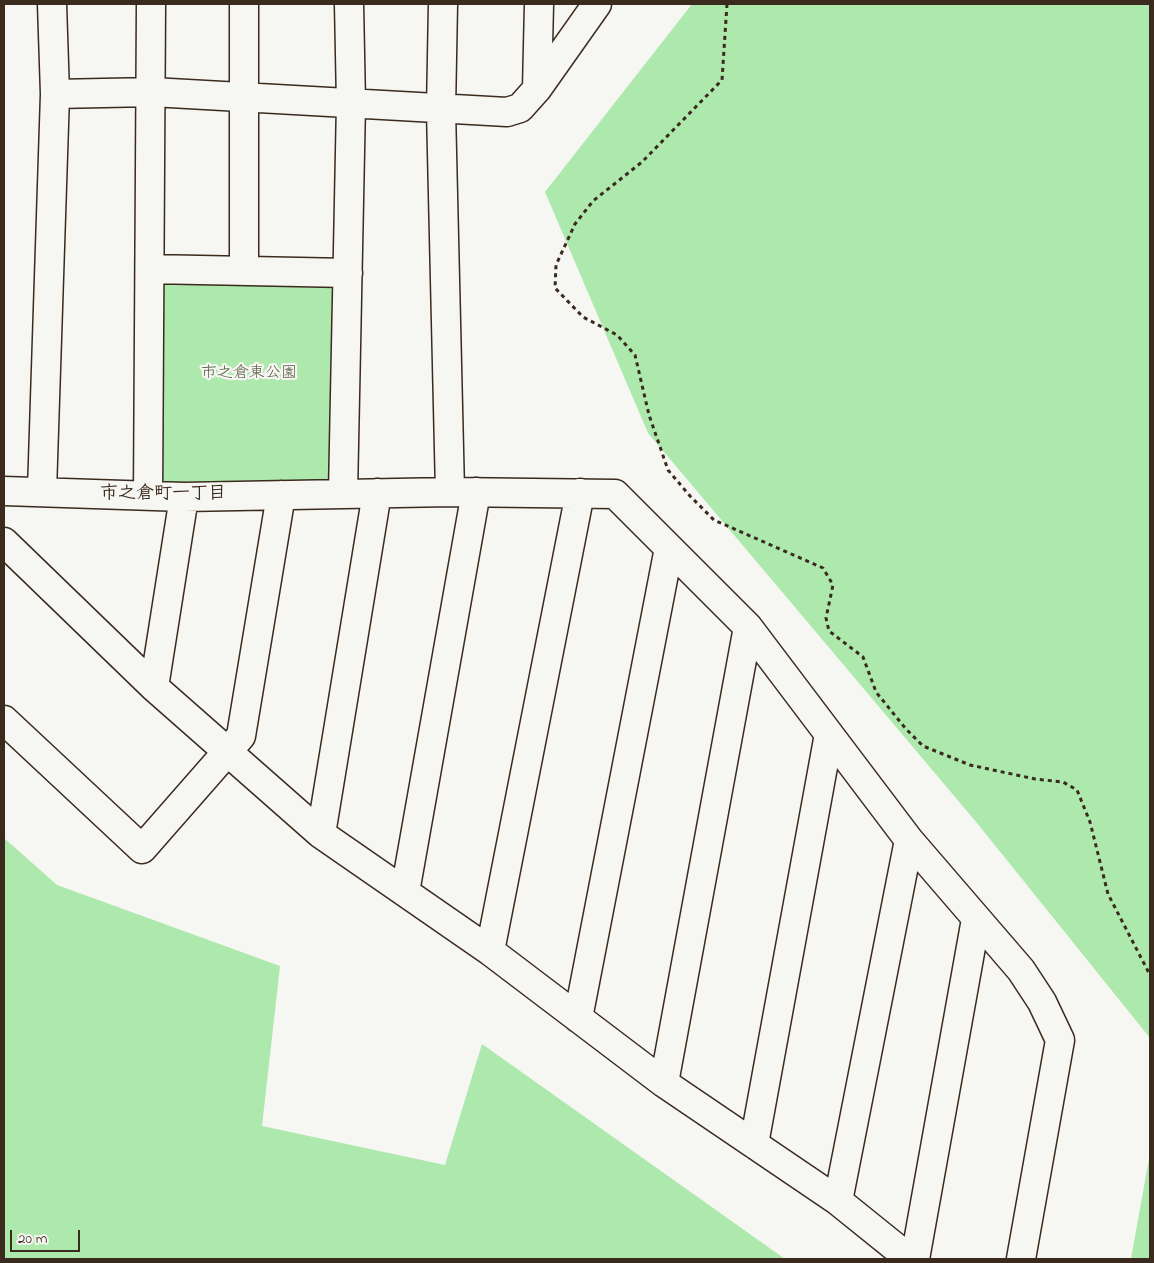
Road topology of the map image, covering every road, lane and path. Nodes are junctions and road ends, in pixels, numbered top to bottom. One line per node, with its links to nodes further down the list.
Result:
1 (52, 4): 11 (street)
2 (151, 4): 10 (street)
3 (244, 4): 12 (street)
4 (349, 4): 13 (street)
5 (442, 4): 14 (street)
6 (539, 4): 9 (street)
7 (597, 4): 9 (street)
8 (727, 4): 39 (path)
9 (537, 89): 14 (street)
10 (152, 92): 11 (street); 12 (street); 15 (street)
11 (55, 94): 19 (street)
12 (244, 97): 13 (street); 16 (street)
13 (351, 103): 14 (street); 17 (street)
14 (441, 110): 20 (street)
15 (150, 269): 16 (street); 24 (street)
16 (244, 271): 17 (street)
17 (348, 273): 21 (street)
18 (4, 491): 19 (street)
19 (42, 491): 24 (street)
20 (463, 492): 22 (street); 23 (street); 36 (street)
21 (343, 493): 22 (street); 25 (street)
22 (377, 493): 34 (street)
23 (580, 493): 28 (street); 38 (street)
24 (148, 495): 26 (street)
25 (281, 495): 26 (street); 33 (street)
26 (184, 496): 30 (street)
27 (4, 542): 30 (street)
28 (669, 548): 29 (street); 40 (street)
29 (748, 628): 32 (street); 41 (street)
30 (154, 687): 33 (street)
31 (4, 720): 33 (street)
32 (829, 734): 35 (street); 42 (street)
33 (227, 752): 34 (street)
34 (321, 834): 36 (street)
35 (909, 840): 37 (street); 43 (street)
36 (405, 892): 38 (street)
37 (976, 919): 45 (street); 46 (street)
38 (490, 951): 40 (street)
39 (1150, 975)
40 (578, 1018): 41 (street)
41 (664, 1083): 42 (street)
42 (754, 1144): 43 (street)
43 (838, 1201): 44 (street)
44 (910, 1259)
45 (915, 1259)
46 (1021, 1259)

